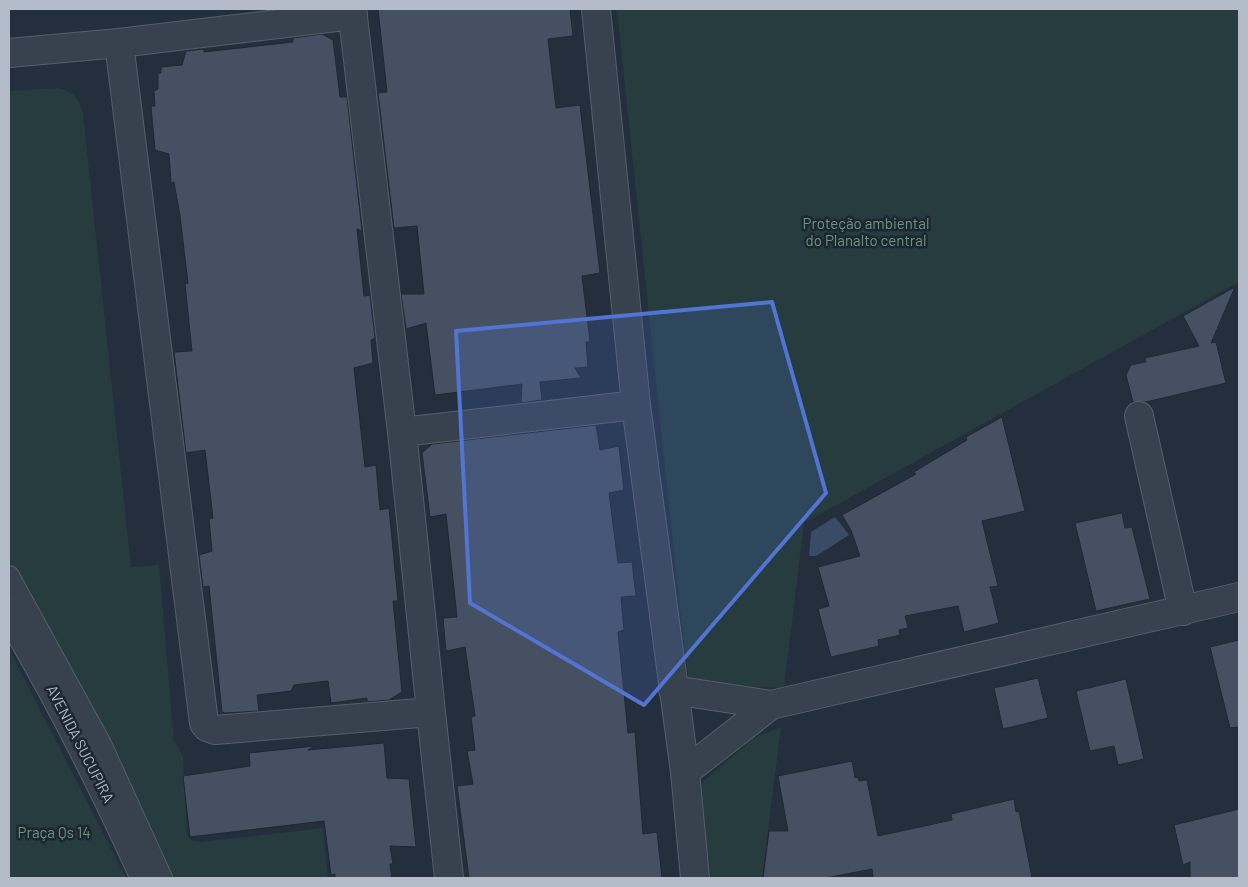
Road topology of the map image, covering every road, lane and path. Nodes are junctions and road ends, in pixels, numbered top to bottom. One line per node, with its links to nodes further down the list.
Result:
1 (596, 9): 5 (street)
2 (353, 12): 3 (street); 7 (street)
3 (120, 43): 4 (street); 14 (street)
4 (9, 54)
5 (636, 406): 7 (street); 12 (street)
6 (1139, 416): 10 (street)
7 (402, 432): 14 (street)
8 (9, 576): 17 (street)
9 (1239, 598): 10 (street)
10 (1183, 611): 13 (street)
11 (9, 614): 16 (street, AVENIDA SUCUPIRA)
12 (673, 690): 13 (street); 15 (street)
13 (771, 705): 15 (street)
14 (431, 712): 18 (street)
15 (685, 772): 19 (street)
16 (144, 878)
17 (162, 878)
18 (450, 878)
19 (694, 878)

